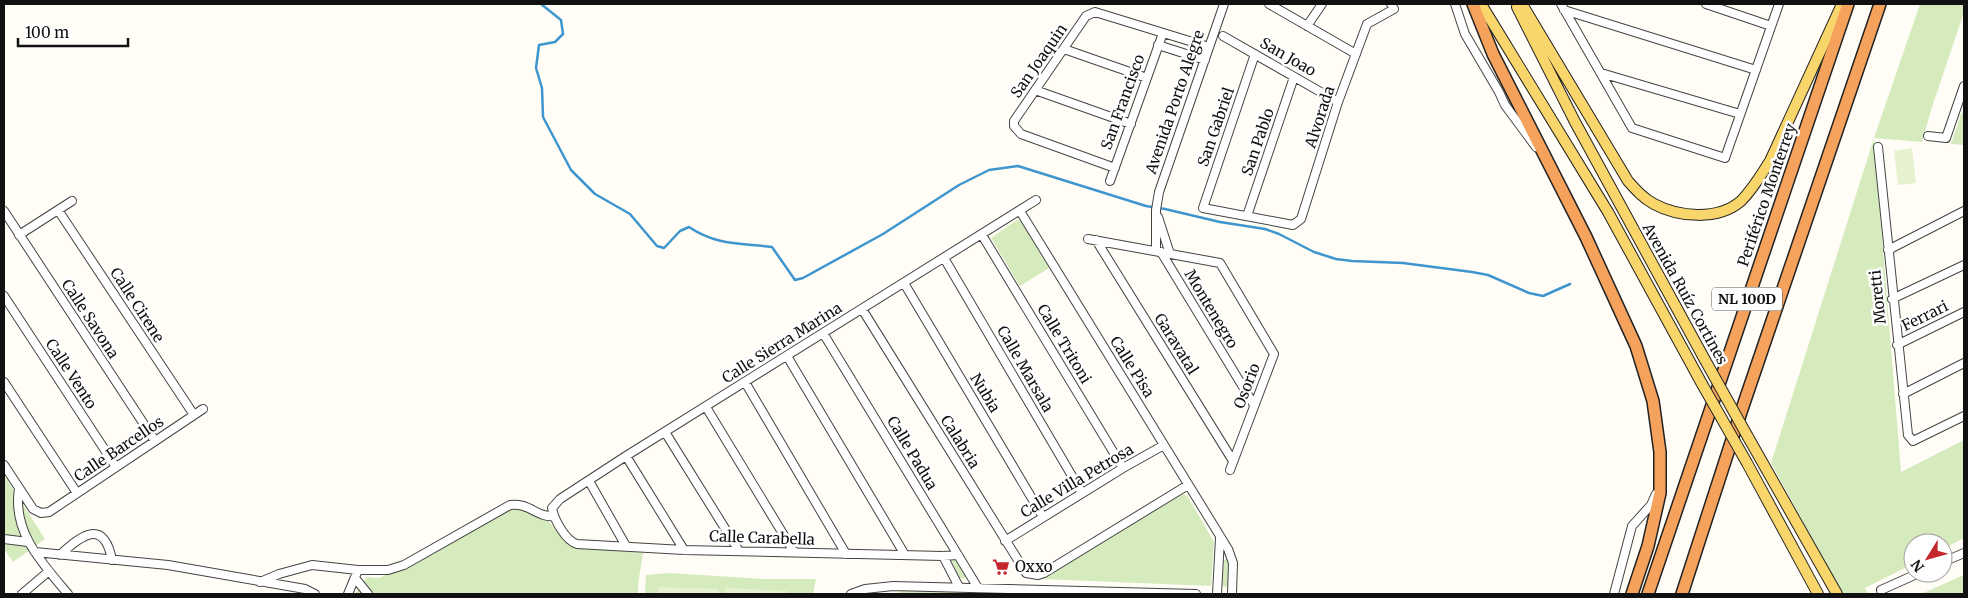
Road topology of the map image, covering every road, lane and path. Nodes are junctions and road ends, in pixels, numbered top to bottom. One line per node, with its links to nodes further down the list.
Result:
1 (1224, 4): 21 (street, Avenida Porto Alegre)
2 (1269, 4): 16 (street)
3 (1322, 4): 16 (street)
4 (1455, 4): 38 (street)
5 (1473, 4): 38 (highway)
6 (1481, 4): 126 (main road, Avenida Ruíz Cortines, bridge)
7 (1515, 4): 127 (main road, Avenida Ruíz Cortines, bridge)
8 (1522, 4): 11 (main road)
9 (1706, 4): 17 (street)
10 (1779, 4): 17 (street)
11 (1842, 4)
12 (1848, 4): 124 (highway, Periférico Monterrey / NL 100D)
13 (1880, 4): 125 (highway, NL 100D)
14 (1393, 6): 24 (street, Alvorada)
15 (1562, 7): 26 (street); 27 (street)
16 (1307, 26): 24 (street)
17 (1771, 26): 26 (street)
18 (1163, 33): 20 (street, San Francisco); 21 (street); 22 (street, San Joaquin)
19 (1223, 36): 23 (street, San Joao)
20 (1158, 45): 25 (street); 29 (street, San Francisco)
21 (1209, 47): 25 (street, Avenida Porto Alegre)
22 (1064, 49): 29 (street); 31 (street, San Joaquin)
23 (1255, 54): 28 (street, San Joao); 48 (street, San Gabriel)
24 (1356, 54): 33 (street, Alvorada)
25 (1205, 60): 44 (street, Avenida Porto Alegre)
26 (1756, 70): 34 (street)
27 (1601, 73): 34 (street); 34 (street)
28 (1294, 77): 33 (street, San Joao); 48 (street, San Pablo)
29 (1147, 78): 35 (street, San Francisco)
30 (1964, 86): 32 (street)
31 (1035, 90): 35 (street); 39 (street, San Joaquin)
32 (1962, 101): 36 (street)
33 (1338, 102): 48 (street, Alvorada)
34 (1740, 114)
35 (1131, 124): 39 (street, San Francisco)
36 (1928, 136)
37 (1878, 147): 52 (street, Moretti)
38 (1549, 166): 51 (highway)
39 (1115, 168): 40 (street, San Francisco)
40 (1110, 181)
41 (1036, 200): 46 (street, Calle Sierra Marina)
42 (72, 201): 43 (street)
43 (58, 210): 49 (street); 72 (street, Calle Cirene)
44 (1156, 210): 53 (street, Avenida Porto Alegre); 54 (street)
45 (4, 211): 49 (street, Calle Savona)
46 (1020, 211): 50 (street, Calle Sierra Marina); 76 (street, Calle Pisa)
47 (1964, 212): 52 (street)
48 (1247, 216)
49 (19, 235): 75 (street, Calle Savona)
50 (982, 235): 55 (street, Calle Sierra Marina); 81 (street, Calle Tritoni)
51 (1586, 237): 122 (street); 123 (highway)
52 (1888, 250): 59 (street, Moretti)
53 (1158, 251): 54 (street); 69 (street, Montenegro); 78 (street, Garavatal)
54 (1170, 254): 69 (street, Osorio)
55 (944, 258): 57 (street, Calle Sierra Marina); 87 (street, Calle Marsala)
56 (1964, 265): 59 (street)
57 (904, 283): 60 (street, Calle Sierra Marina); 89 (street, Nubia)
58 (4, 296): 80 (street, Calle Vento)
59 (1892, 299): 63 (street, Moretti)
60 (862, 309): 62 (street, Calle Sierra Marina); 92 (street, Calabria)
61 (1964, 312): 63 (street, Ferrari)
62 (824, 333): 64 (street, Calle Sierra Marina); 101 (street, Calle Padua)
63 (1897, 345): 68 (street, Moretti)
64 (787, 356): 67 (street, Calle Sierra Marina); 102 (street)
65 (1964, 363): 68 (street)
66 (4, 382): 86 (street)
67 (746, 382): 70 (street, Calle Sierra Marina); 99 (street)
68 (1903, 394): 73 (street, Moretti)
69 (1254, 405): 78 (street, Osorio)
70 (706, 407): 74 (street, Calle Sierra Marina); 98 (street)
71 (203, 409): 72 (street, Calle Barcellos)
72 (194, 415): 75 (street, Calle Barcellos)
73 (1964, 416)
74 (665, 432): 77 (street, Calle Sierra Marina); 96 (street)
75 (155, 441): 80 (street, Calle Barcellos)
76 (1164, 445): 81 (street, Calle Villa Petrosa); 84 (street, Calle Pisa)
77 (626, 456): 83 (street, Calle Sierra Marina); 95 (street)
78 (1233, 461): 82 (street, Osorio)
79 (4, 466): 85 (street)
80 (116, 467): 86 (street, Calle Barcellos)
81 (1123, 468): 87 (street, Calle Villa Petrosa)
82 (1230, 470)
83 (588, 481): 88 (street, Calle Sierra Marina); 94 (street)
84 (1188, 485): 90 (street, Calle Pisa); 92 (street, Calabria)
85 (19, 489): 86 (street, Calle Barcellos); 93 (street)
86 (78, 493)
87 (1082, 493): 89 (street, Calle Villa Petrosa)
88 (554, 516): 94 (street, Calle Carabella); 106 (street)
89 (1043, 517): 92 (street, Calle Villa Petrosa)
90 (1220, 538): 120 (street); 121 (street, Calle Pisa)
91 (4, 539): 93 (street)
92 (1005, 541)
93 (28, 542): 97 (street)
94 (626, 546): 95 (street, Calle Carabella)
95 (684, 550): 96 (street, Calle Carabella)
96 (739, 551): 98 (street, Calle Carabella)
97 (35, 552): 100 (street); 105 (street)
98 (794, 552): 99 (street, Calle Carabella)
99 (846, 554): 102 (street, Calle Carabella)
100 (60, 555): 104 (street); 104 (street)
101 (958, 555): 103 (street, Calle Carabella); 110 (street, Calle Padua)
102 (906, 556): 103 (street, Calle Carabella)
103 (943, 556): 109 (street)
104 (112, 560): 108 (street)
105 (49, 571): 113 (street); 114 (street)
106 (356, 574): 108 (street); 116 (street); 117 (street)
107 (1903, 580): 128 (street)
108 (259, 582): 115 (street)
109 (960, 587): 110 (street); 111 (street)
110 (978, 588): 112 (street)
111 (894, 590): 118 (street)
112 (1120, 593): 119 (street)
113 (22, 594)
114 (68, 594)
115 (315, 594)
116 (348, 594)
117 (368, 594)
118 (851, 594)
119 (1196, 594)
120 (1217, 594)
121 (1232, 594)
122 (1614, 594)
123 (1632, 594)
124 (1648, 594)
125 (1682, 594)
126 (1818, 594)
127 (1837, 594)
128 (1882, 594)

